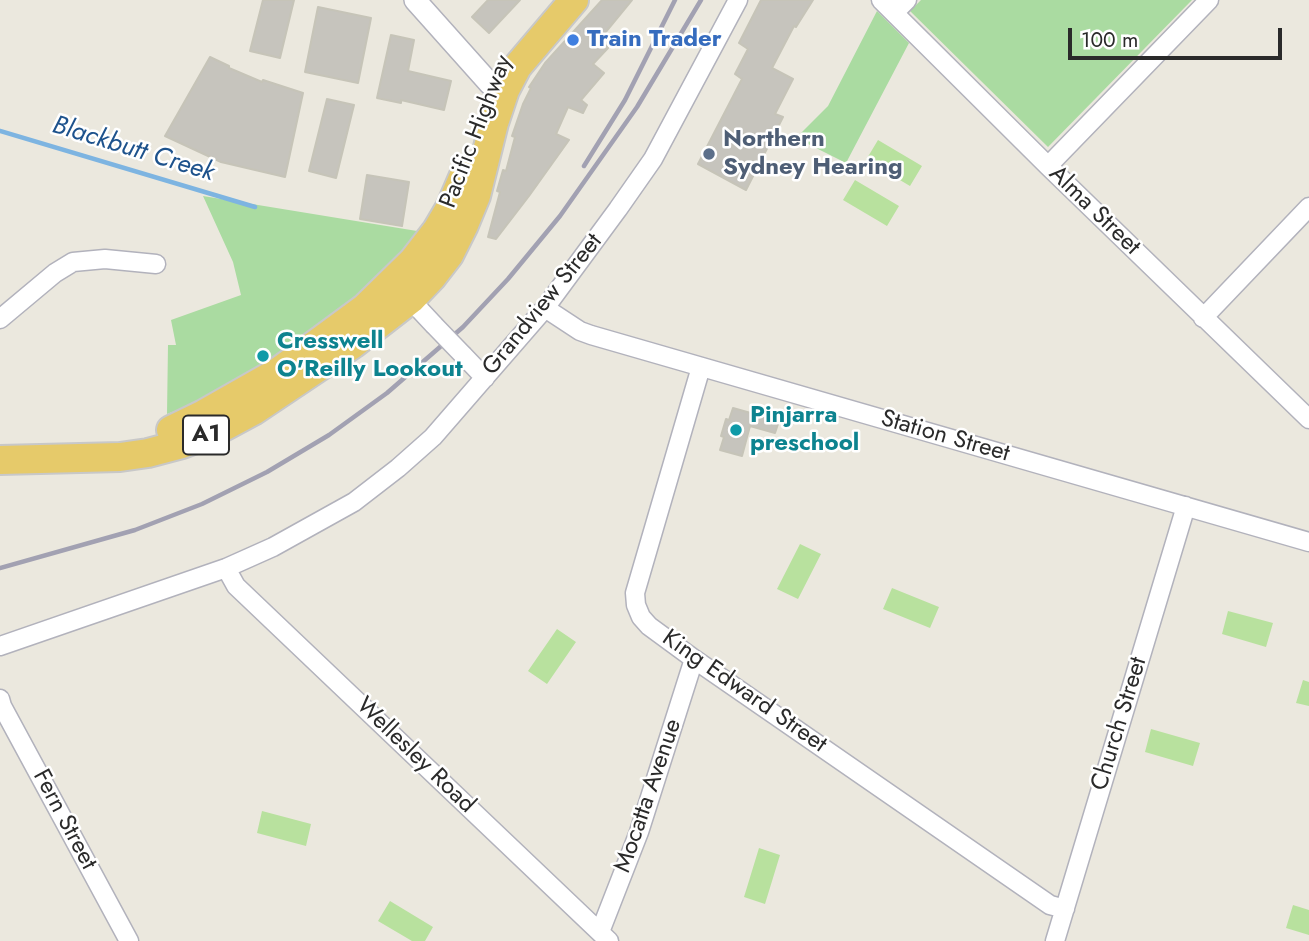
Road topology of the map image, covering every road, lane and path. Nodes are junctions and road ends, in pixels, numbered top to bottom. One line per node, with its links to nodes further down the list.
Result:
1 (415, 0): 7 (street)
2 (548, 0): 7 (highway, Pacific Highway / A1)
3 (574, 0): 7 (highway, Pacific Highway / A1)
4 (738, 0): 12 (street, Grandview Street)
5 (1209, 0): 8 (street)
6 (894, 4): 8 (street, Alma Street)
7 (497, 87): 11 (highway, Pacific Highway / A1)
8 (1048, 166): 13 (street, Alma Street)
9 (1309, 207): 13 (street)
10 (156, 264): 14 (street)
11 (402, 291): 16 (street, bridge); 18 (highway, Pacific Highway / A1); 19 (highway, Pacific Highway / A1)
12 (545, 308): 15 (street, Station Street); 16 (street, Grandview Street)
13 (1203, 318): 17 (street, Alma Street)
14 (0, 319)
15 (701, 367): 20 (street, Station Street); 24 (street, King Edward Street)
16 (485, 378): 22 (street, Grandview Street)
17 (1309, 419)
18 (0, 444)
19 (0, 460)
20 (1186, 506): 21 (street, Station Street); 26 (street, Church Street)
21 (1309, 542)
22 (226, 568): 23 (street, Grandview Street); 27 (street, Wellesley Road)
23 (0, 646)
24 (694, 659): 26 (street, King Edward Street); 27 (street, Mocatta Avenue)
25 (0, 699): 28 (street, Fern Street)
26 (1065, 909): 29 (street, Church Street)
27 (604, 936)
28 (129, 941)
29 (1055, 941)

